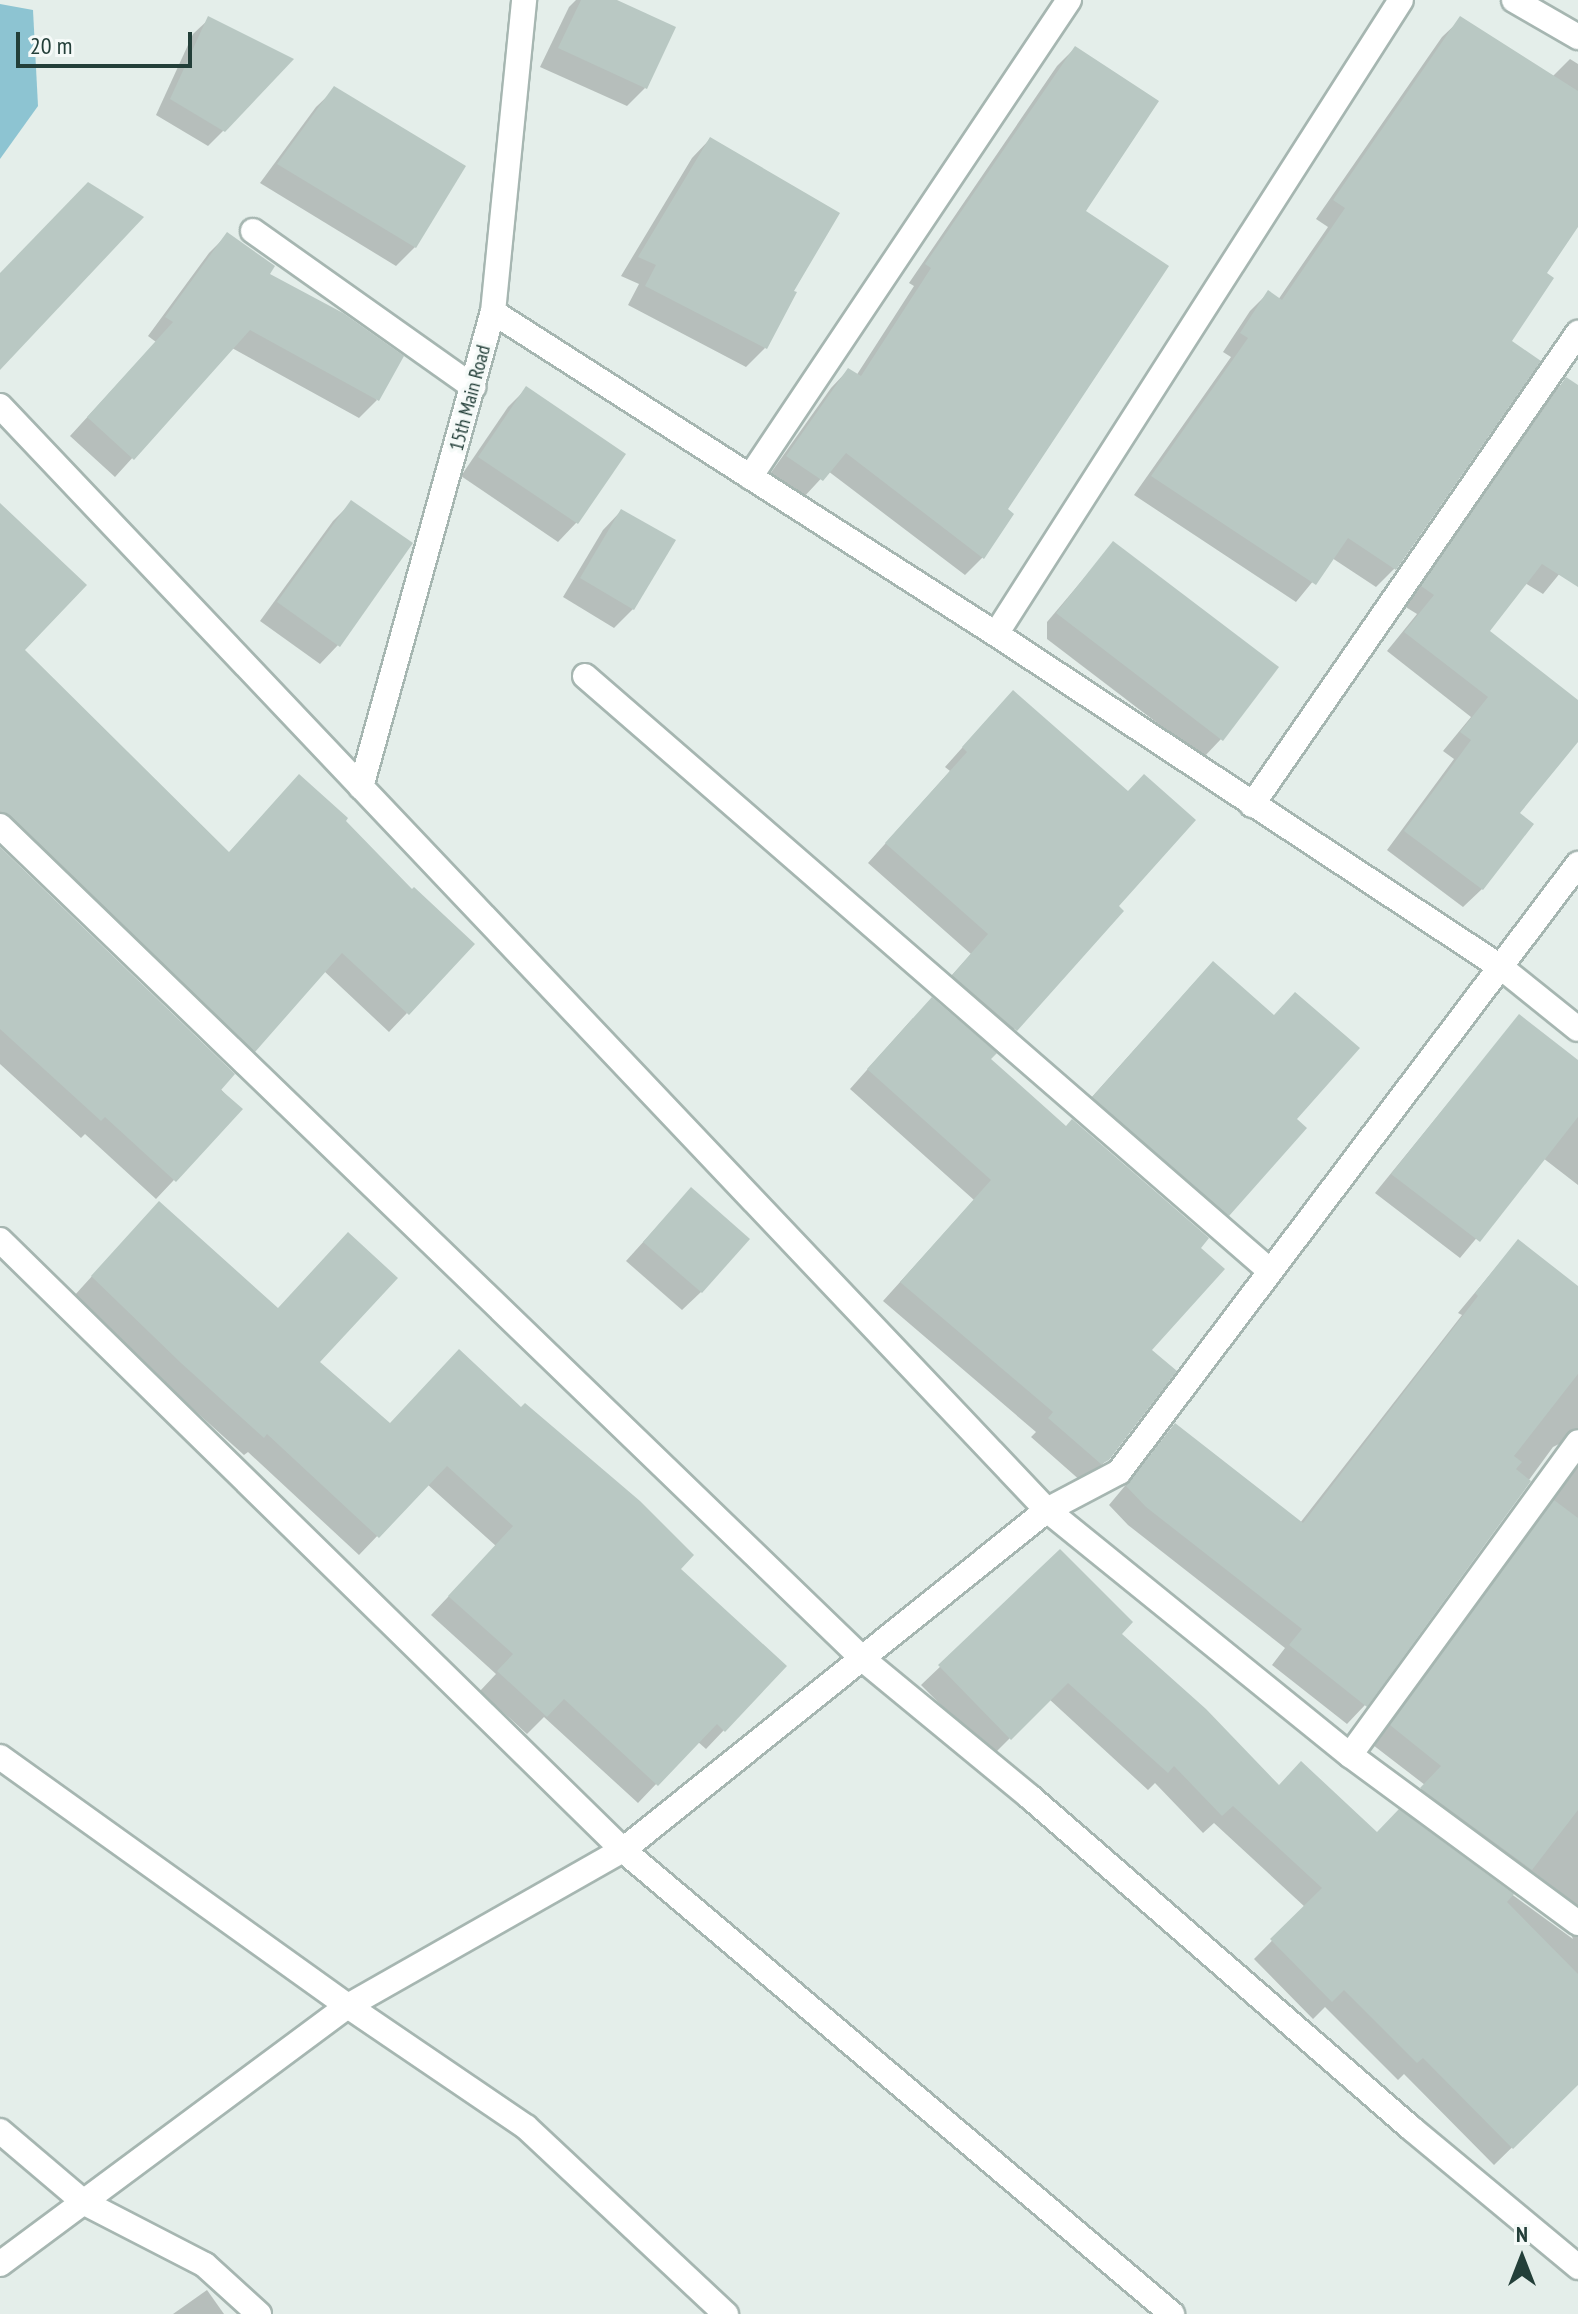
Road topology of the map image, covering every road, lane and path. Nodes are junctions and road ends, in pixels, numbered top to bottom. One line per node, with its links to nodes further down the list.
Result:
1 (524, 0): 7 (street, 15th Main Road)
2 (1069, 0): 11 (street)
3 (1401, 0): 12 (street)
4 (1514, 0): 5 (street)
5 (1578, 37)
6 (253, 231): 9 (street)
7 (493, 312): 9 (street, 15th Main Road); 11 (street)
8 (1578, 333): 15 (street)
9 (473, 387): 14 (street, 15th Main Road)
10 (0, 406): 14 (street)
11 (750, 477): 12 (street)
12 (996, 634): 15 (street)
13 (585, 676): 21 (street)
14 (361, 787): 23 (street)
15 (1252, 805): 18 (street)
16 (0, 826): 24 (street)
17 (1578, 864): 18 (street)
18 (1502, 968): 19 (street); 21 (street)
19 (1578, 1029)
20 (0, 1240): 27 (street)
21 (1269, 1270): 23 (street)
22 (1578, 1442): 25 (street)
23 (1047, 1510): 24 (street); 25 (street)
24 (864, 1660): 27 (street); 33 (street)
25 (1350, 1755): 28 (street)
26 (0, 1757): 29 (street)
27 (623, 1850): 29 (street); 36 (street)
28 (1573, 1909)
29 (348, 2006): 31 (street); 35 (street)
30 (0, 2131): 31 (street)
31 (85, 2203): 32 (street); 34 (street)
32 (0, 2264)
33 (1578, 2267)
34 (259, 2314)
35 (726, 2314)
36 (1172, 2314)

